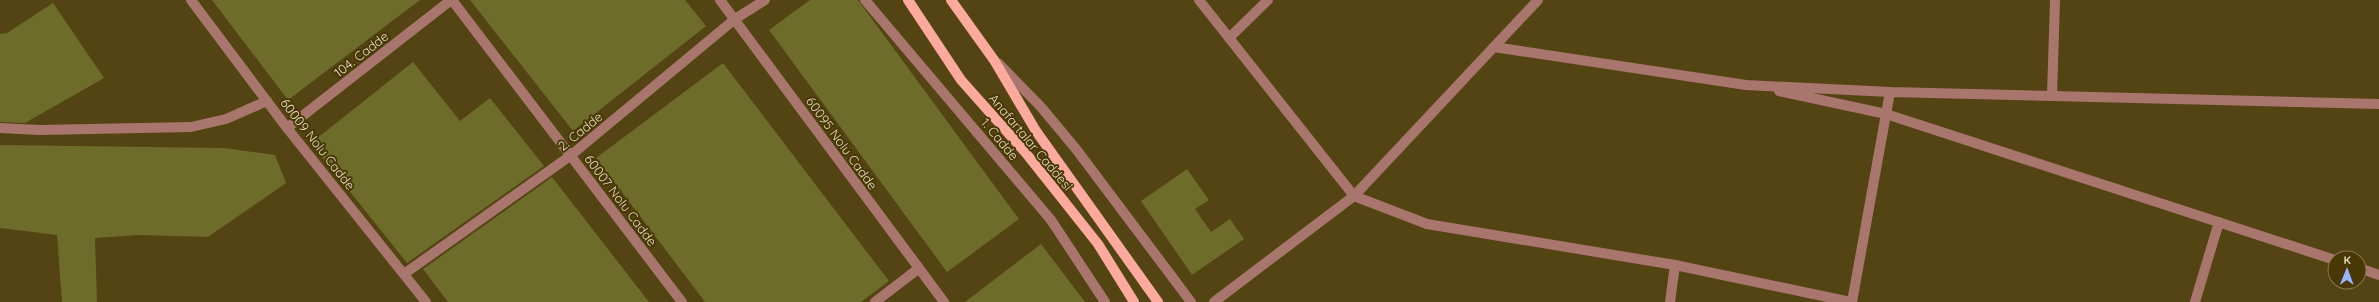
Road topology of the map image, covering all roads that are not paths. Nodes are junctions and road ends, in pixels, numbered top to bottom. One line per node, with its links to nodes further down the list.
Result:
1 (191, 0): 19 (street, 60009 Nolu Cadde)
2 (452, 0): 23 (street, 104. Cadde); 24 (street, 60007 Nolu Cadde)
3 (720, 0): 12 (street, 60095 Nolu Cadde)
4 (765, 0): 12 (street, 2. Cadde)
5 (865, 0): 37 (street, 1. Cadde)
6 (908, 0): 38 (main road, Anafartalar Caddesi)
7 (951, 0): 15 (main road, Anafartalar Caddesi)
8 (1199, 0): 13 (street)
9 (1268, 0): 13 (street)
10 (1538, 0): 14 (street)
11 (2055, 0): 18 (street)
12 (736, 19): 24 (street, 2. Cadde); 29 (street, 60095 Nolu Cadde)
13 (1229, 38): 25 (street)
14 (1494, 48): 16 (street); 25 (street)
15 (994, 60): 39 (main road, Anafartalar Caddesi); 40 (street)
16 (1746, 85): 17 (street); 21 (street)
17 (1890, 92): 18 (street); 21 (street)
18 (2052, 95): 20 (street)
19 (267, 101): 22 (street); 23 (street, 60009 Nolu Cadde)
20 (2379, 104)
21 (1886, 114): 26 (street); 43 (street)
22 (0, 128)
23 (287, 128): 31 (street, 60009 Nolu Cadde)
24 (570, 156): 31 (street, 2. Cadde); 34 (street, 60007 Nolu Cadde)
25 (1354, 196): 28 (street); 41 (street)
26 (2219, 222): 27 (street); 44 (street)
27 (2327, 257)
28 (1674, 265): 42 (street); 43 (street)
29 (918, 269): 35 (street); 36 (street, 60095 Nolu Cadde)
30 (2367, 271): 32 (street)
31 (404, 274): 33 (street, 60009 Nolu Cadde)
32 (2379, 275)
33 (426, 302)
34 (682, 302)
35 (875, 302)
36 (944, 302)
37 (1105, 302)
38 (1134, 302)
39 (1158, 302)
40 (1191, 302)
41 (1214, 302)
42 (1670, 302)
43 (1852, 302)
44 (2196, 302)

